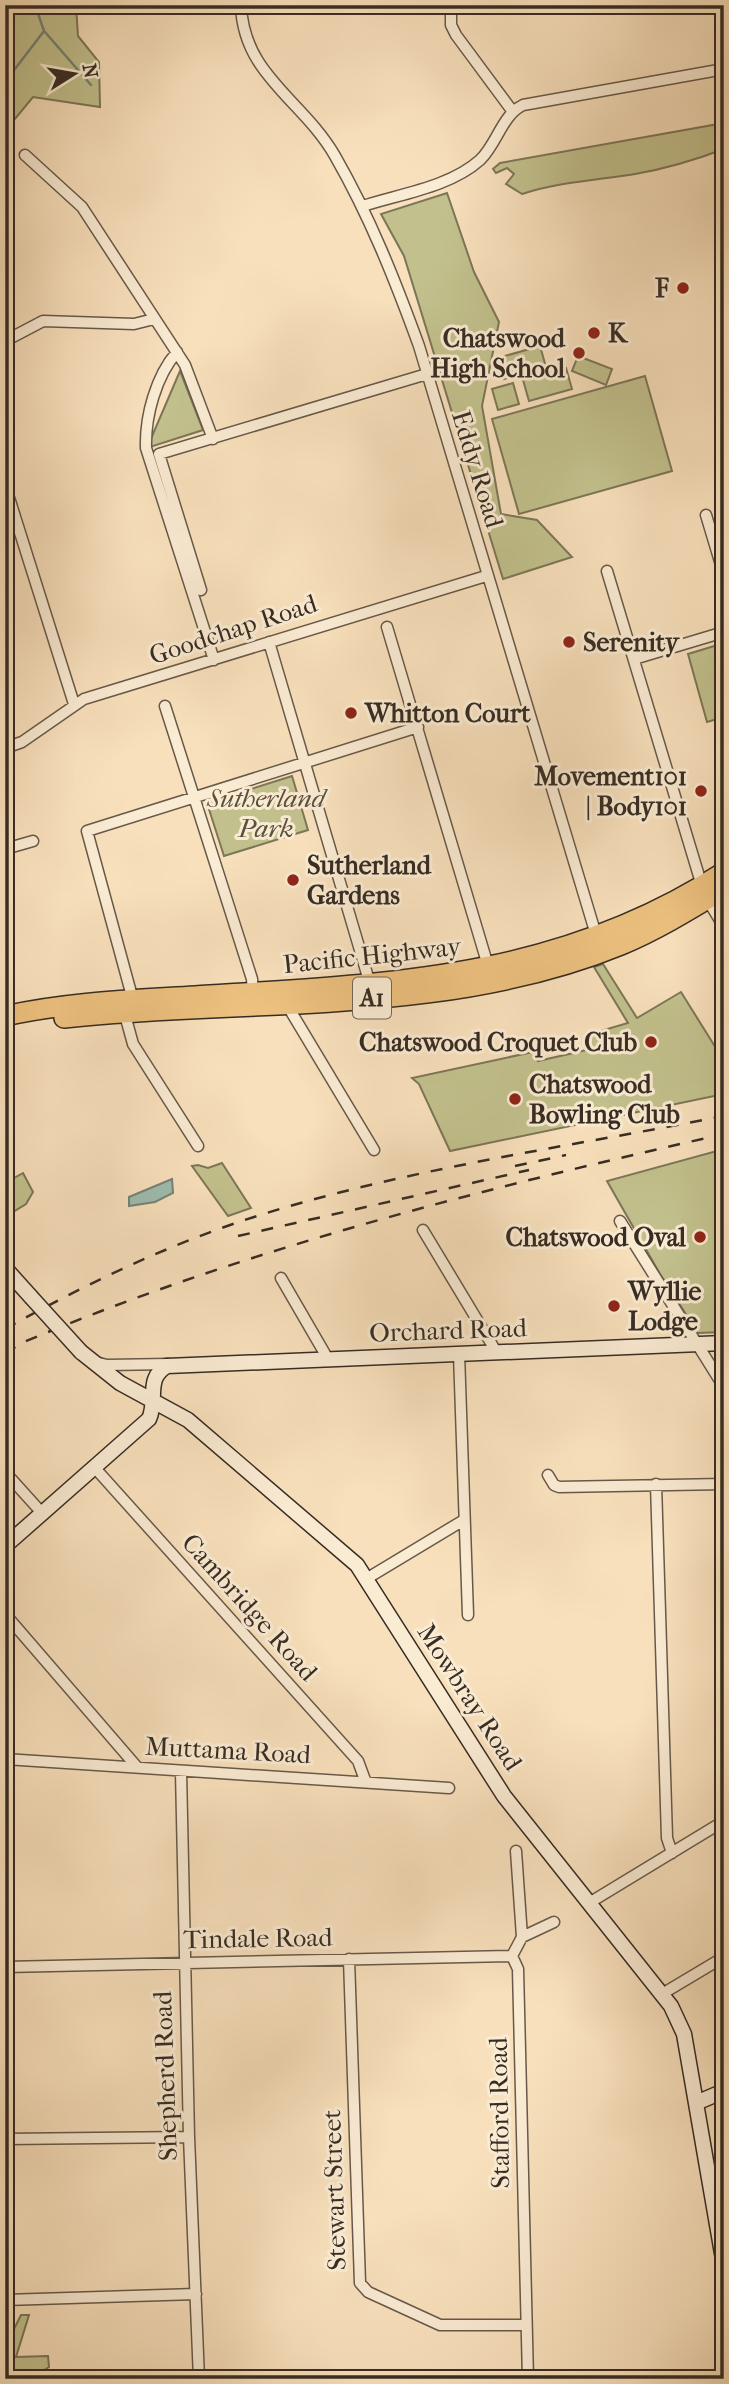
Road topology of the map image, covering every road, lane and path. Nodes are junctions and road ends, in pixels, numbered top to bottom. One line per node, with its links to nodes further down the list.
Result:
1 (241, 5): 6 (street, Eddy Road)
2 (452, 5): 4 (street)
3 (724, 69): 4 (street)
4 (513, 112): 6 (street)
5 (25, 155): 7 (street)
6 (363, 206): 10 (street, Eddy Road)
7 (154, 319): 8 (street); 9 (street)
8 (5, 341)
9 (177, 352): 11 (street); 22 (street)
10 (427, 374): 11 (street); 16 (street, Eddy Road)
11 (213, 439): 17 (street)
12 (5, 485): 23 (street)
13 (706, 515): 15 (street)
14 (607, 571): 21 (street)
15 (724, 575)
16 (486, 576): 20 (street, Goodchap Road); 34 (street, Eddy Road)
17 (201, 590)
18 (387, 627): 25 (street)
19 (724, 632): 21 (street)
20 (269, 642): 22 (street, Goodchap Road); 27 (street)
21 (634, 659): 32 (street)
22 (214, 660): 23 (street, Goodchap Road)
23 (74, 704): 26 (street, Goodchap Road)
24 (165, 706): 28 (street)
25 (418, 727): 27 (street); 35 (street)
26 (5, 748)
27 (305, 761): 28 (street); 36 (street)
28 (194, 796): 37 (street); 39 (street)
29 (33, 841): 30 (street)
30 (5, 849)
31 (724, 872): 32 (highway, Pacific Highway / A1)
32 (711, 891): 33 (street); 34 (highway, Pacific Highway / A1); 38 (highway, Pacific Highway / A1)
33 (724, 927)
34 (597, 938): 35 (highway, Pacific Highway / A1)
35 (489, 969): 36 (highway, Pacific Highway / A1)
36 (370, 984): 37 (highway, Pacific Highway / A1)
37 (253, 993): 39 (highway, Pacific Highway / A1)
38 (287, 1004): 39 (highway, Pacific Highway / A1); 43 (street)
39 (129, 1008): 40 (highway, Pacific Highway / A1); 41 (highway, Pacific Highway / A1); 42 (street)
40 (5, 1016)
41 (5, 1029)
42 (198, 1146)
43 (374, 1150)
44 (621, 1221): 49 (street)
45 (423, 1230): 50 (street)
46 (5, 1268): 52 (main road, Mowbray Road, bridge)
47 (281, 1278): 53 (street)
48 (724, 1343): 49 (main road, Orchard Road)
49 (697, 1344): 50 (main road, Orchard Road); 55 (street)
50 (497, 1353): 51 (main road, Orchard Road)
51 (459, 1354): 53 (main road, Orchard Road); 63 (street)
52 (85, 1356): 54 (street, Orchard Road); 56 (main road, Mowbray Road)
53 (328, 1359): 54 (main road, Orchard Road)
54 (173, 1364): 56 (main road)
55 (724, 1387)
56 (152, 1401): 57 (main road); 65 (main road, Mowbray Road)
57 (95, 1468): 62 (main road); 71 (street, Cambridge Road)
58 (5, 1472): 62 (street)
59 (548, 1475): 60 (street)
60 (656, 1484): 61 (street); 75 (street)
61 (724, 1484)
62 (43, 1513): 64 (main road)
63 (464, 1520): 65 (street); 67 (street)
64 (5, 1546)
65 (366, 1579): 76 (main road, Mowbray Road)
66 (5, 1614): 69 (street)
67 (468, 1615)
68 (5, 1759): 69 (street, Muttama Road)
69 (137, 1767): 70 (street, Muttama Road)
70 (181, 1772): 71 (street, Muttama Road); 82 (street, Shepherd Road)
71 (365, 1780): 72 (street, Muttama Road)
72 (449, 1788)
73 (724, 1821): 75 (street)
74 (516, 1851): 78 (street)
75 (672, 1853): 76 (street)
76 (589, 1903): 84 (main road, Mowbray Road)
77 (554, 1922): 78 (street)
78 (522, 1937): 79 (street)
79 (512, 1956): 81 (street, Tindale Road); 93 (street, Stafford Road)
80 (724, 1956): 84 (street)
81 (349, 1959): 82 (street, Tindale Road); 93 (street, Stewart Street)
82 (185, 1962): 83 (street, Tindale Road); 87 (street, Shepherd Road)
83 (5, 1967)
84 (662, 1994): 86 (main road, Mowbray Road)
85 (724, 2091): 86 (main road)
86 (696, 2103): 89 (main road, Mowbray Road)
87 (189, 2137): 88 (street); 91 (street, Shepherd Road)
88 (5, 2139)
89 (720, 2226): 90 (main road, Mowbray Road)
90 (724, 2265)
91 (196, 2294): 92 (street); 94 (street, Shepherd Road)
92 (5, 2300)
93 (526, 2325): 95 (street, Stafford Road)
94 (199, 2379)
95 (528, 2379)

